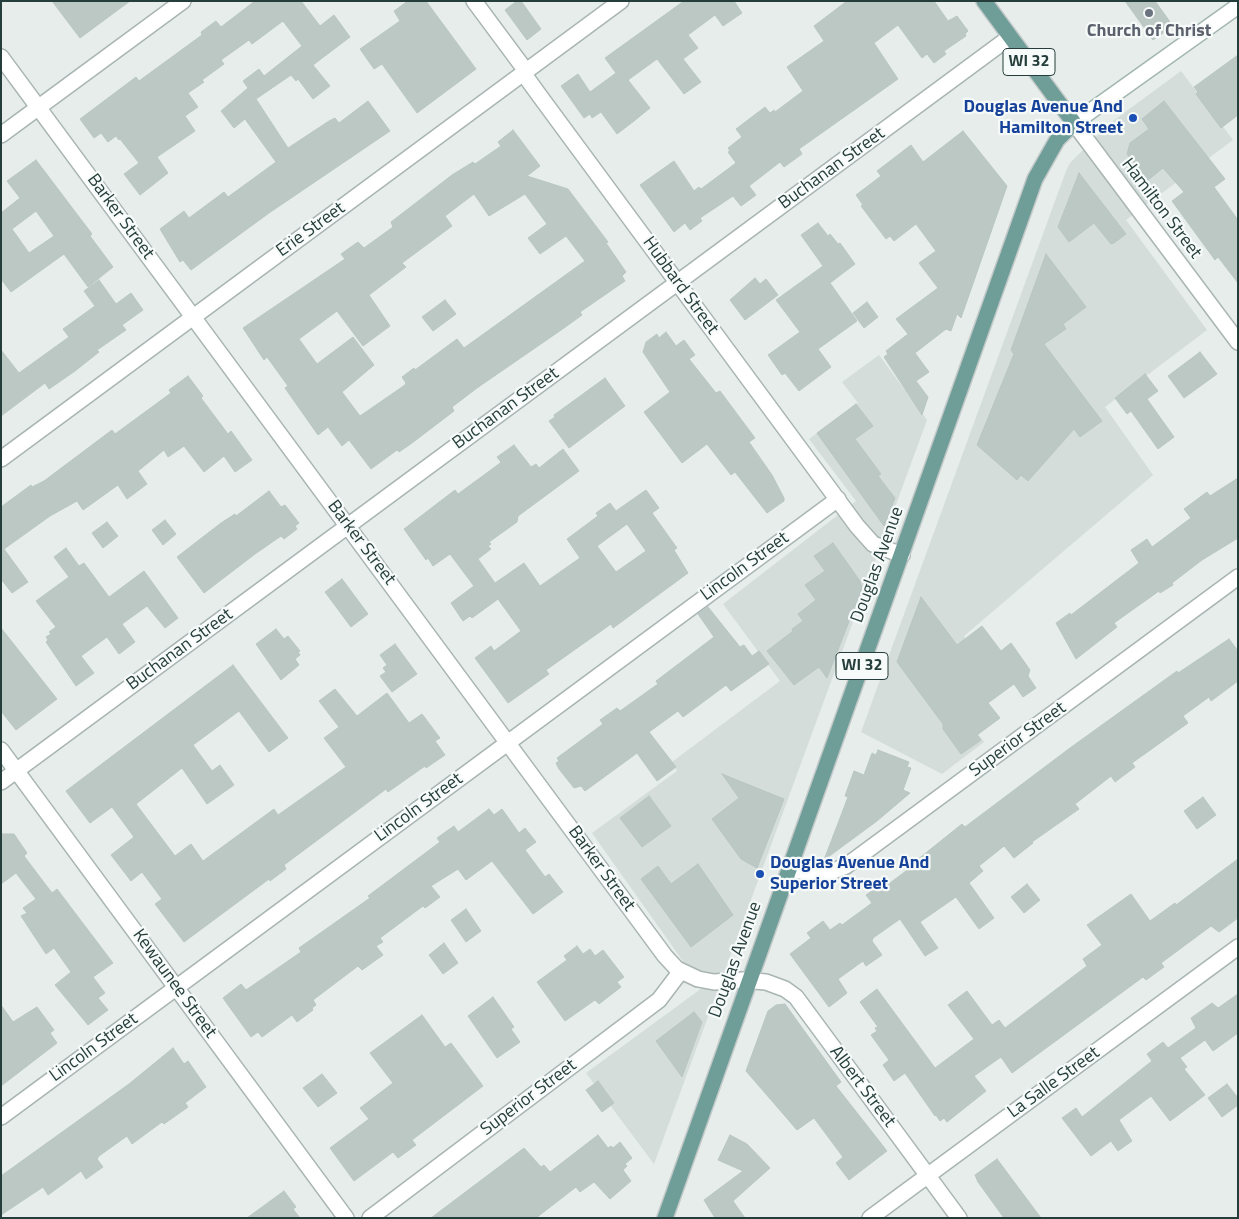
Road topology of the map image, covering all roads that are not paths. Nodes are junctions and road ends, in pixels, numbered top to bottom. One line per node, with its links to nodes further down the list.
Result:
1 (183, 1): 9 (street)
2 (474, 1): 8 (street, Hubbard Street)
3 (620, 1): 8 (street, Erie Street)
4 (984, 1): 6 (main road, Hamilton Street / WI 32)
5 (1238, 6): 10 (street, Douglas Avenue)
6 (1010, 37): 10 (main road, Hamilton Street / WI 32); 12 (street, Buchanan Street)
7 (1, 57): 9 (street, Barker Street)
8 (526, 72): 12 (street, Hubbard Street); 13 (street, Erie Street)
9 (39, 107): 11 (street); 13 (street, Barker Street)
10 (1074, 123): 14 (street, Hamilton Street); 18 (main road, Douglas Avenue / WI 32)
11 (1, 136)
12 (678, 282): 16 (street, Hubbard Street); 17 (street, Buchanan Street)
13 (194, 316): 15 (street, Erie Street); 17 (street, Barker Street)
14 (1238, 342)
15 (1, 459)
16 (838, 499): 18 (street, Hubbard Street); 20 (street, Lincoln Street)
17 (348, 526): 20 (street, Barker Street); 22 (street, Buchanan Street)
18 (902, 555): 24 (main road, Douglas Avenue / WI 32)
19 (1238, 578): 24 (street, Superior Street)
20 (508, 742): 26 (street, Barker Street); 28 (street, Lincoln Street)
21 (1, 750): 22 (street, Kewaunee Street)
22 (16, 771): 23 (street, Buchanan Street); 28 (street, Kewaunee Street)
23 (1, 782)
24 (789, 869): 27 (main road, Douglas Avenue / WI 32)
25 (1238, 947): 30 (street, La Salle Street)
26 (681, 971): 27 (street, Barker Street); 32 (street, Superior Street)
27 (748, 980): 30 (street, Albert Street); 33 (main road, Douglas Avenue / WI 32)
28 (176, 988): 29 (street, Lincoln Street); 31 (street, Kewaunee Street)
29 (1, 1116)
30 (928, 1176): 34 (street, La Salle Street); 35 (street, Albert Street)
31 (346, 1218)
32 (370, 1218)
33 (665, 1218)
34 (870, 1218)
35 (959, 1218)

